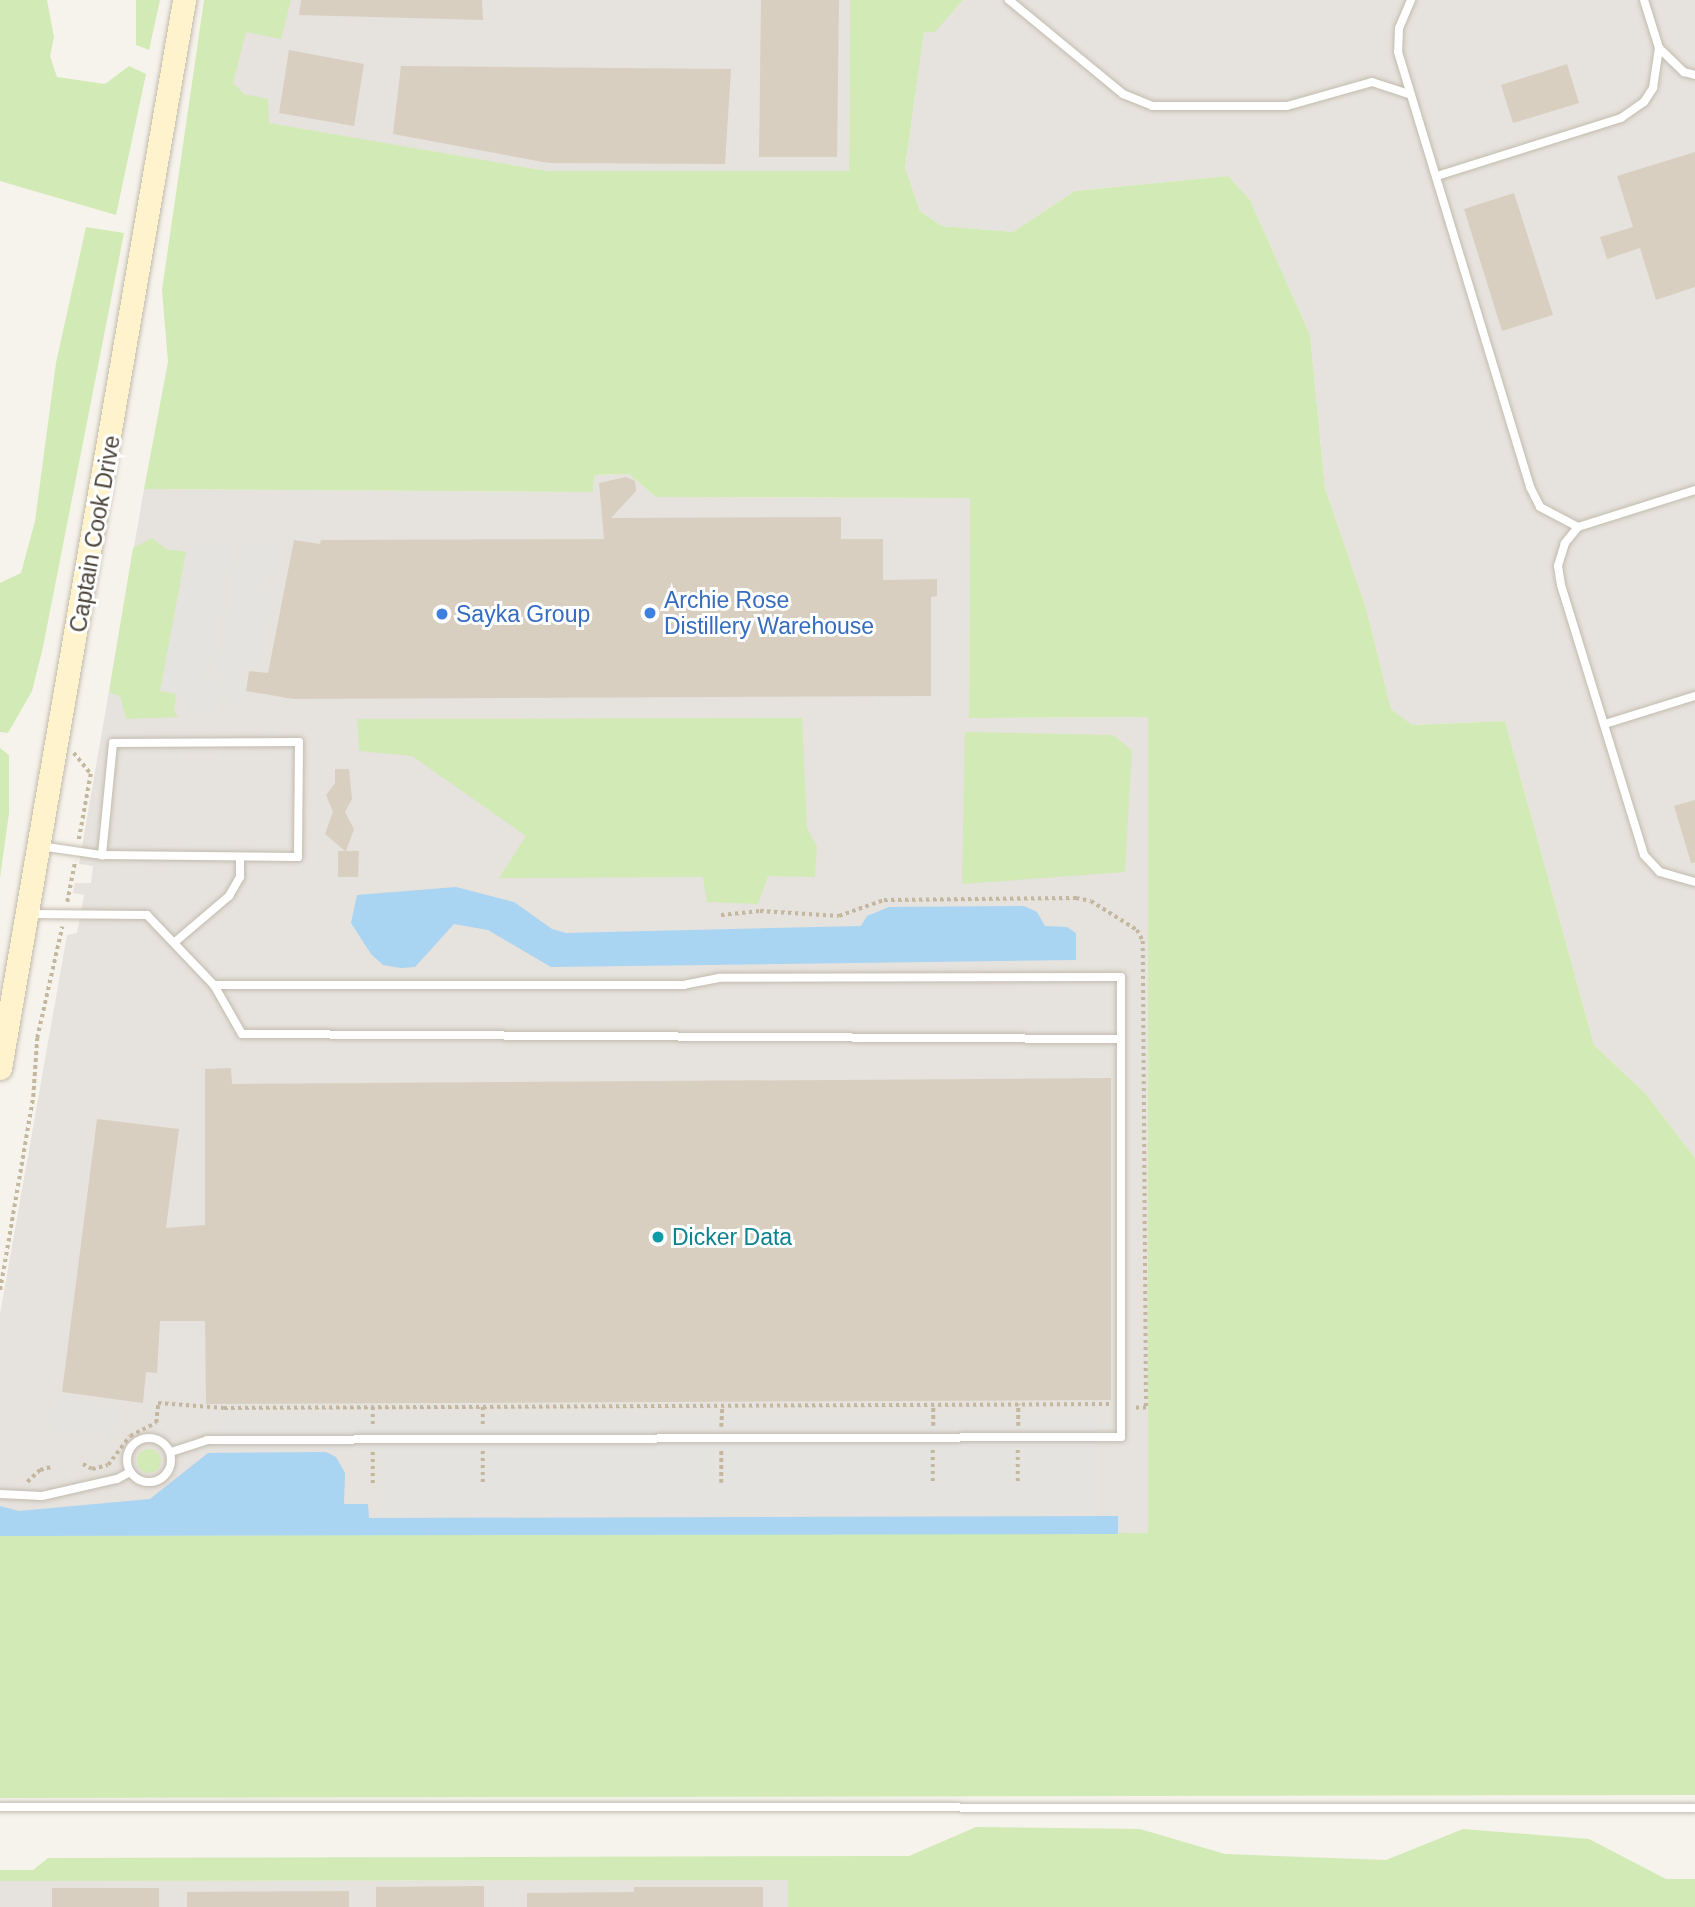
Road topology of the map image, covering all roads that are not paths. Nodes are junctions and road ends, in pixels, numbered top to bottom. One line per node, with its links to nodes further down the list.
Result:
1 (184, 0): 13 (main road, Captain Cook Drive)
2 (1009, 0): 7 (lane)
3 (1411, 0): 7 (lane)
4 (1644, 0): 5 (lane)
5 (1659, 48): 6 (lane); 8 (lane)
6 (1695, 75)
7 (1410, 94): 8 (lane)
8 (1437, 176): 10 (lane)
9 (1695, 490): 10 (lane)
10 (1578, 527): 12 (lane)
11 (1695, 696): 12 (lane)
12 (1605, 724): 16 (lane)
13 (40, 845): 14 (lane); 17 (main road, Captain Cook Drive)
14 (102, 855): 15 (lane); 15 (lane)
15 (240, 857): 18 (lane)
16 (1695, 882)
17 (27, 914): 18 (lane); 21 (main road, Captain Cook Drive)
18 (175, 942): 19 (lane)
19 (214, 985): 20 (lane); 20 (lane)
20 (1121, 1039): 22 (lane)
21 (0, 1068)
22 (171, 1452): 23 (lane); 23 (lane)
23 (130, 1472): 24 (lane)
24 (0, 1494)
25 (0, 1807): 26 (lane)
26 (1695, 1808)

